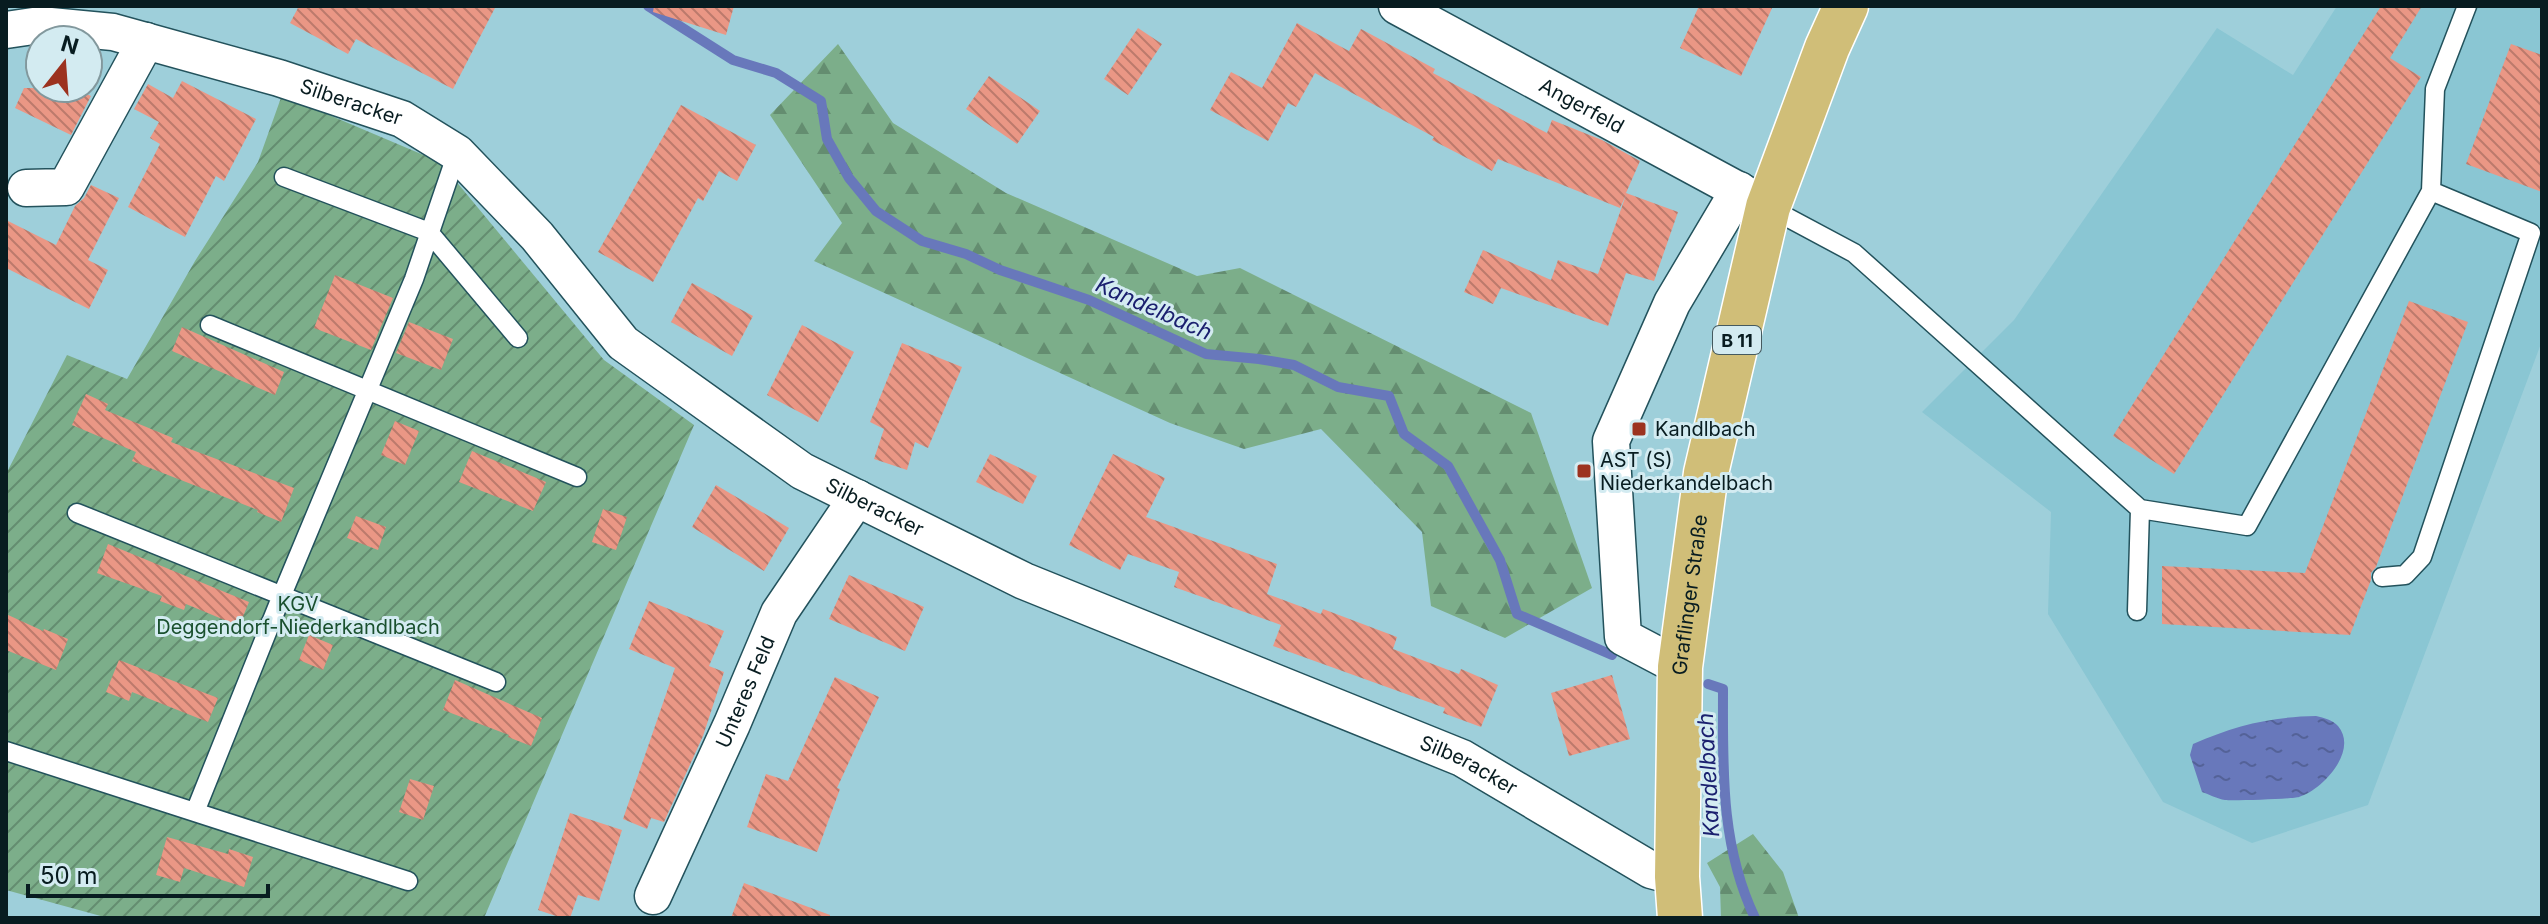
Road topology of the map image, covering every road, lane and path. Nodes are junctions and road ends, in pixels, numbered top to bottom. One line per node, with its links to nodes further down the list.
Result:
1 (1397, 6): 4 (street, Angerfeld)
2 (1846, 6): 11 (main road, Graflinger Straße / B 11)
3 (2467, 6): 10 (lane)
4 (1460, 21): 11 (street, Angerfeld)
5 (6, 30): 6 (street, Silberacker)
6 (146, 41): 7 (street, Silberacker); 9 (street)
7 (457, 153): 12 (lane); 17 (street, Silberacker)
8 (284, 177): 12 (lane)
9 (26, 188)
10 (2431, 191): 18 (lane); 20 (lane)
11 (1753, 198): 18 (lane); 23 (main road, Graflinger Straße / B 11); 23 (street)
12 (429, 232): 14 (lane); 15 (lane)
13 (210, 325): 15 (lane)
14 (518, 338)
15 (367, 390): 16 (lane); 21 (lane)
16 (577, 477)
17 (857, 498): 28 (street, Unteres Feld); 29 (street, Silberacker)
18 (2140, 509): 22 (lane)
19 (77, 513): 21 (lane)
20 (2382, 577)
21 (282, 595): 24 (lane); 26 (lane)
22 (2137, 611)
23 (1680, 667): 29 (main road, Graflinger Straße / B 11)
24 (496, 682)
25 (6, 751): 26 (lane)
26 (195, 812): 27 (lane)
27 (408, 881)
28 (653, 896)
29 (1678, 897)

